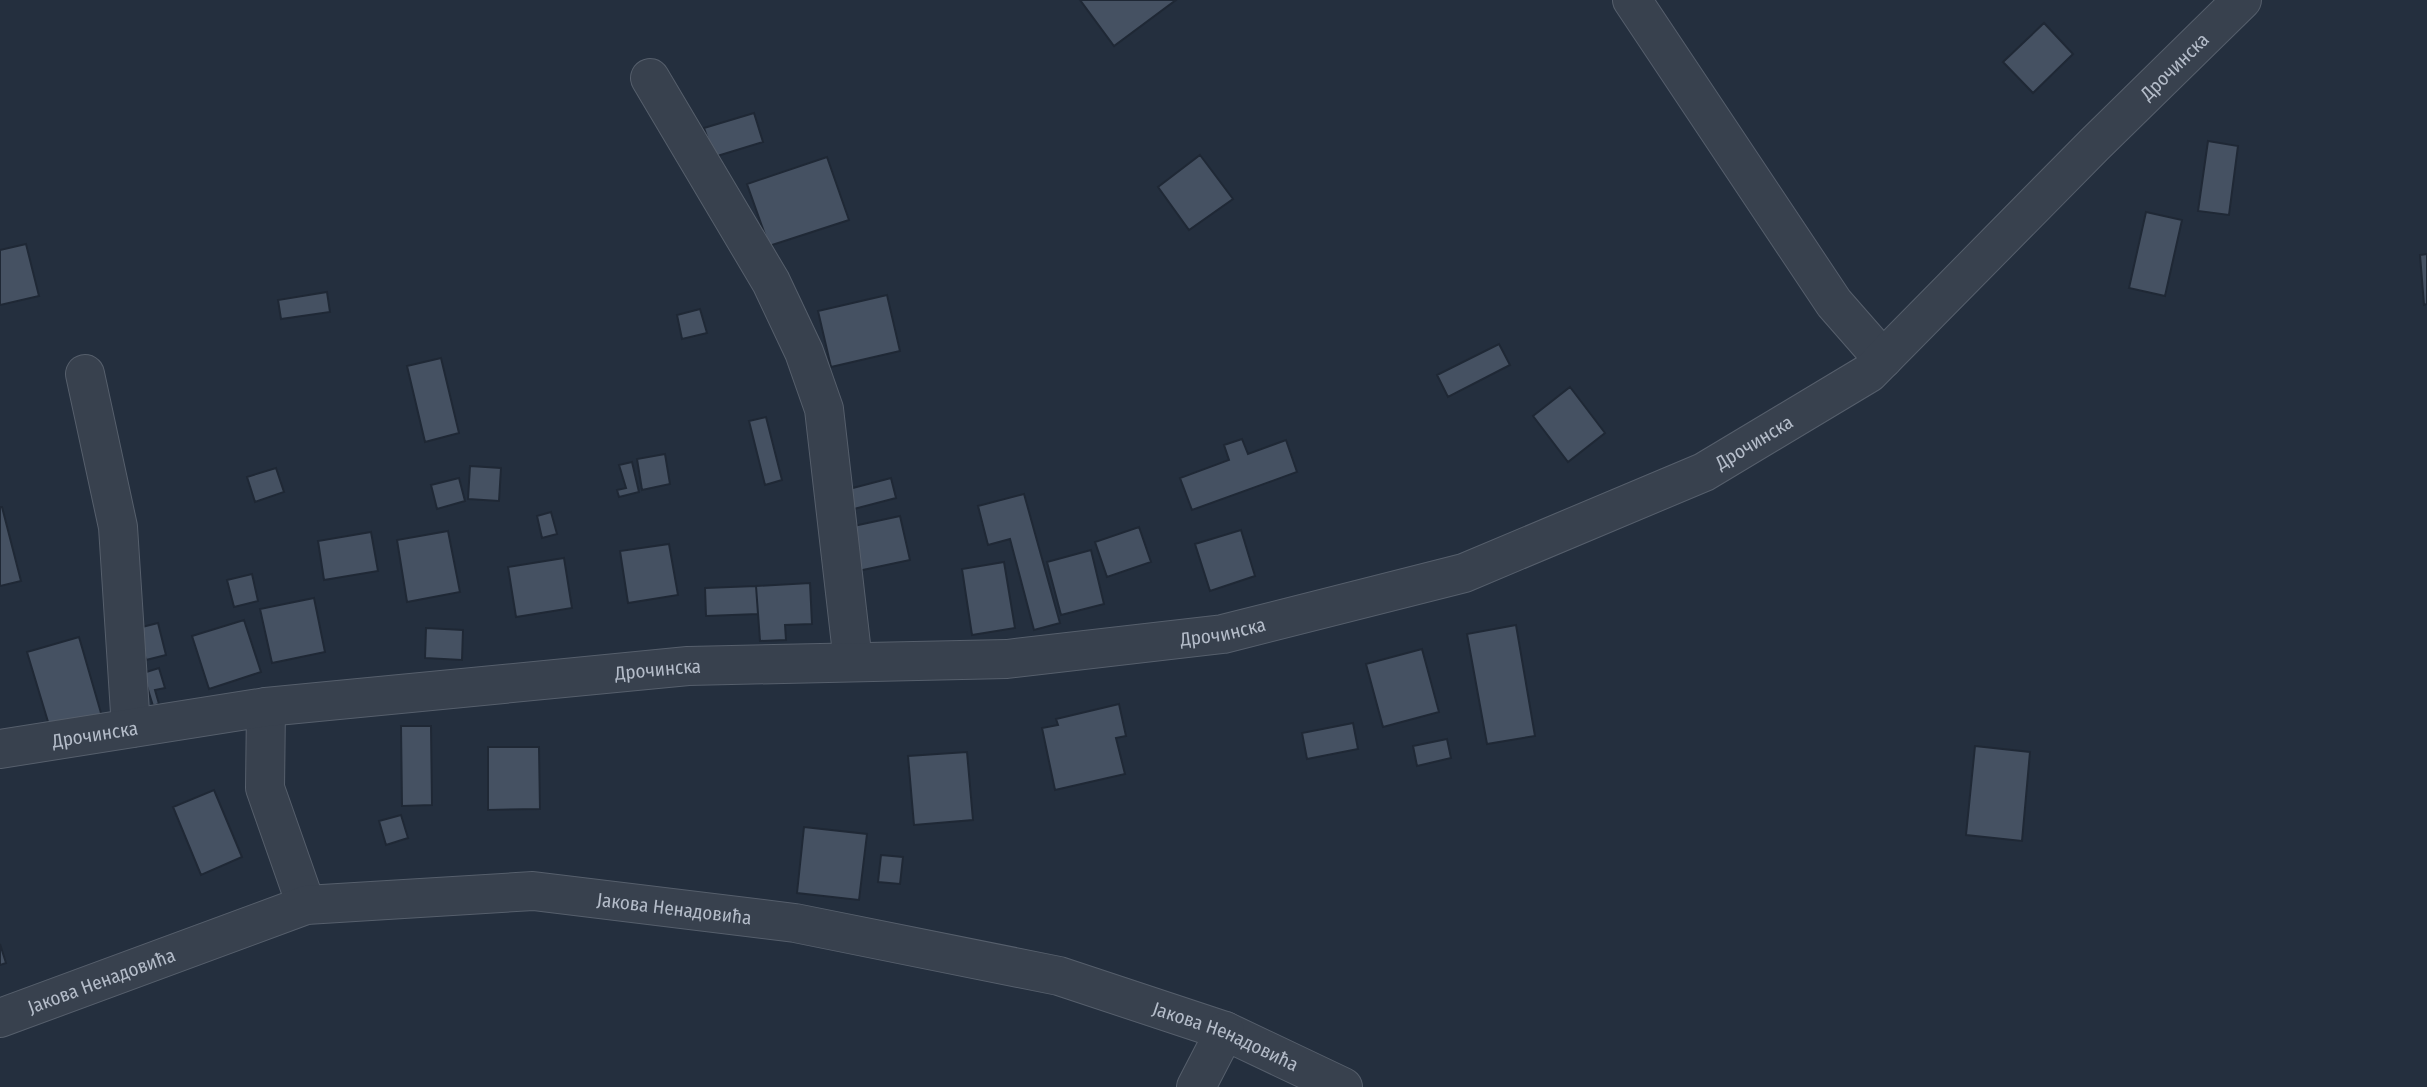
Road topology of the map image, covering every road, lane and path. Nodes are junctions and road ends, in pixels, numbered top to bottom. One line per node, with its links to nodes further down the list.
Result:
1 (1632, 0): 4 (street)
2 (2242, 0): 4 (street, Дрочинска)
3 (650, 78): 6 (street)
4 (1883, 359): 6 (street, Дрочинска)
5 (85, 374): 8 (street)
6 (853, 662): 7 (street, Дрочинска)
7 (266, 707): 8 (street, Дрочинска); 10 (street)
8 (131, 728): 9 (street, Дрочинска)
9 (0, 749)
10 (306, 905): 11 (street, Јакова Ненадовића); 12 (street, Јакова Ненадовића)
11 (0, 1018)
12 (1224, 1031): 13 (street); 14 (street, Јакова Ненадовића)
13 (1196, 1087)
14 (1343, 1087)

